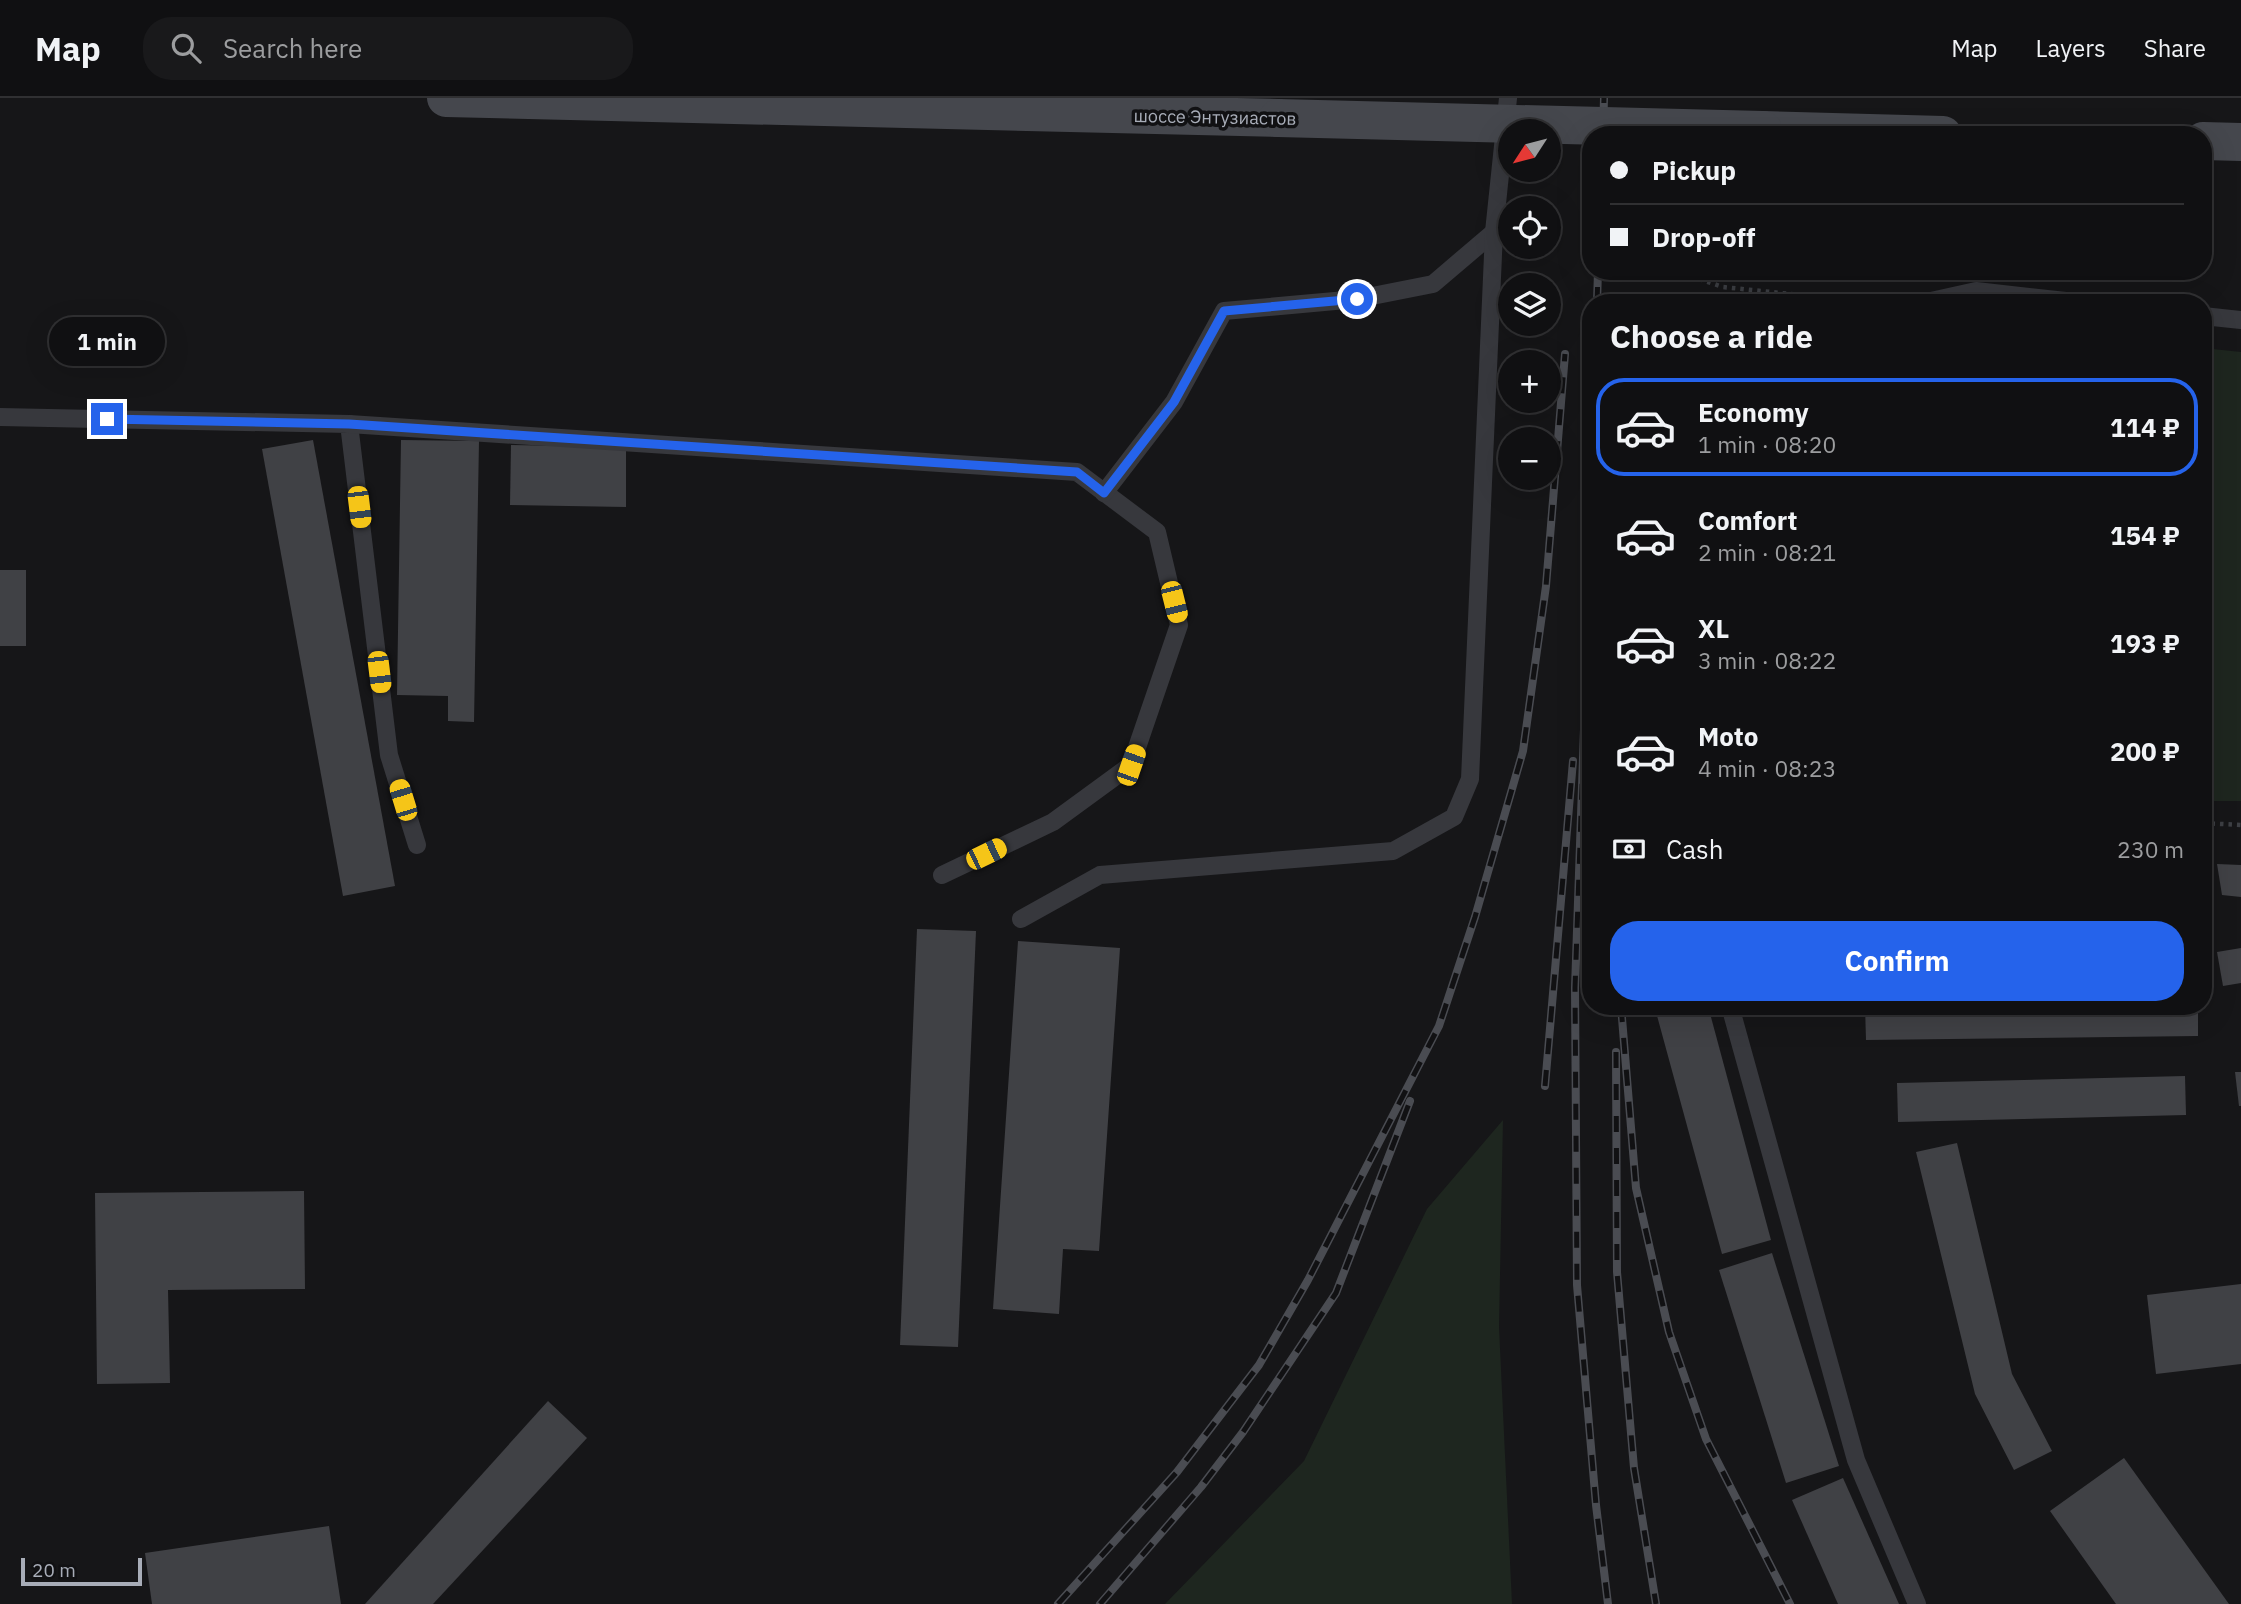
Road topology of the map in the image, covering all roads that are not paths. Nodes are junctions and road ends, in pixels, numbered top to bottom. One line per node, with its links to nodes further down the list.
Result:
1 (446, 98): 3 (main road, шоссе Энтузиастов, bridge)
2 (1508, 98): 6 (lane)
3 (1601, 126)
4 (2212, 141): 5 (main road)
5 (2241, 142)
6 (1494, 232): 13 (lane); 16 (lane)
7 (1962, 294): 8 (lane)
8 (2003, 294)
9 (2212, 317): 10 (lane)
10 (2241, 320)
11 (0, 416): 12 (lane)
12 (349, 424): 13 (lane); 14 (lane)
13 (1104, 493): 15 (lane)
14 (417, 845)
15 (942, 875)
16 (1021, 919)
17 (1732, 1015): 18 (lane)
18 (1917, 1604)

